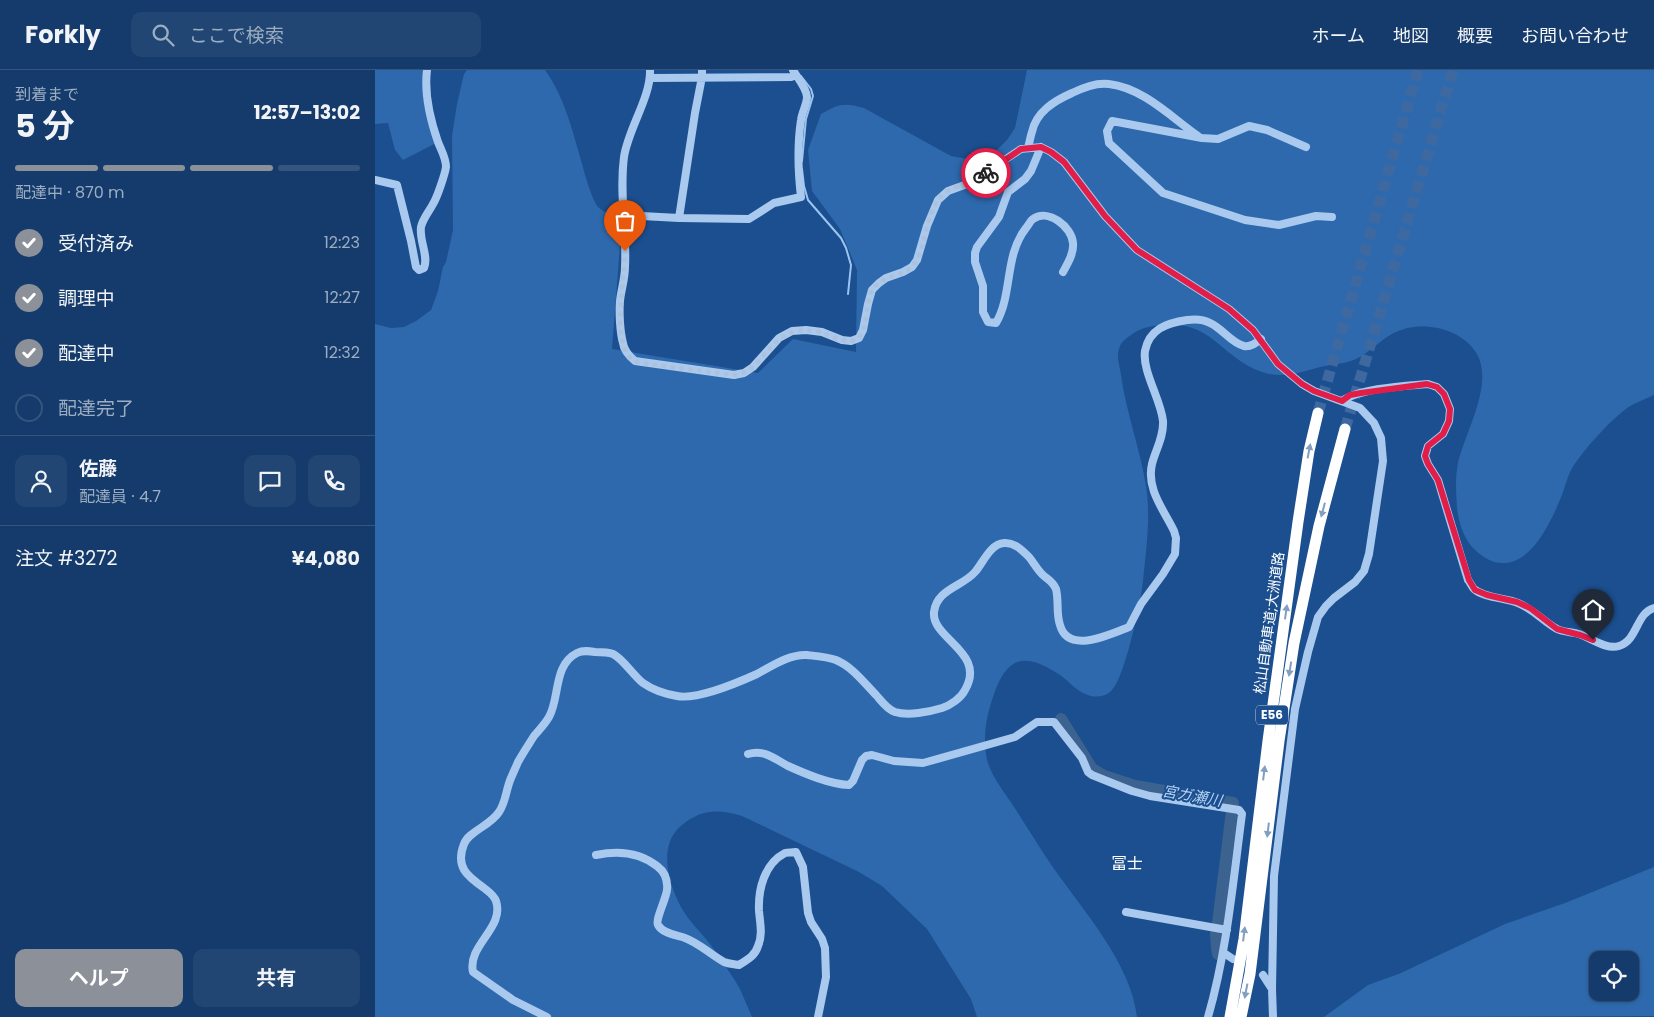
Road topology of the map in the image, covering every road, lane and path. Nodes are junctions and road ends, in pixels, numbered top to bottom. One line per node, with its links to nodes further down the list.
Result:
1 (427, 70): 9 (street)
2 (794, 72): 4 (street); 12 (street)
3 (650, 74): 4 (street); 10 (street)
4 (702, 74): 12 (street)
5 (1202, 138): 6 (street); 8 (street); 11 (street)
6 (1028, 147): 7 (street); 10 (street)
7 (1041, 147): 13 (street); 14 (street)
8 (1306, 147)
9 (375, 180)
10 (623, 215): 12 (street)
11 (1332, 217)
12 (679, 218)
13 (1063, 272)
14 (1261, 339): 15 (street); 27 (street)
15 (1342, 401): 18 (street); 26 (street)
16 (1317, 413): 30 (highway, 松山自動車道;大洲道路 / E56, one-way to 16)
17 (1345, 429): 31 (highway, 松山自動車道;大洲道路 / E56, one-way to 31)
18 (1654, 608)
19 (748, 754): 22 (street)
20 (597, 855): 28 (street)
21 (1126, 912): 22 (street)
22 (1227, 930): 23 (street)
23 (1224, 953): 24 (street); 29 (street)
24 (1233, 959)
25 (1263, 976): 26 (street)
26 (1272, 988): 32 (street)
27 (547, 1017)
28 (818, 1017)
29 (1208, 1017)
30 (1230, 1017)
31 (1241, 1017)
32 (1273, 1017)

